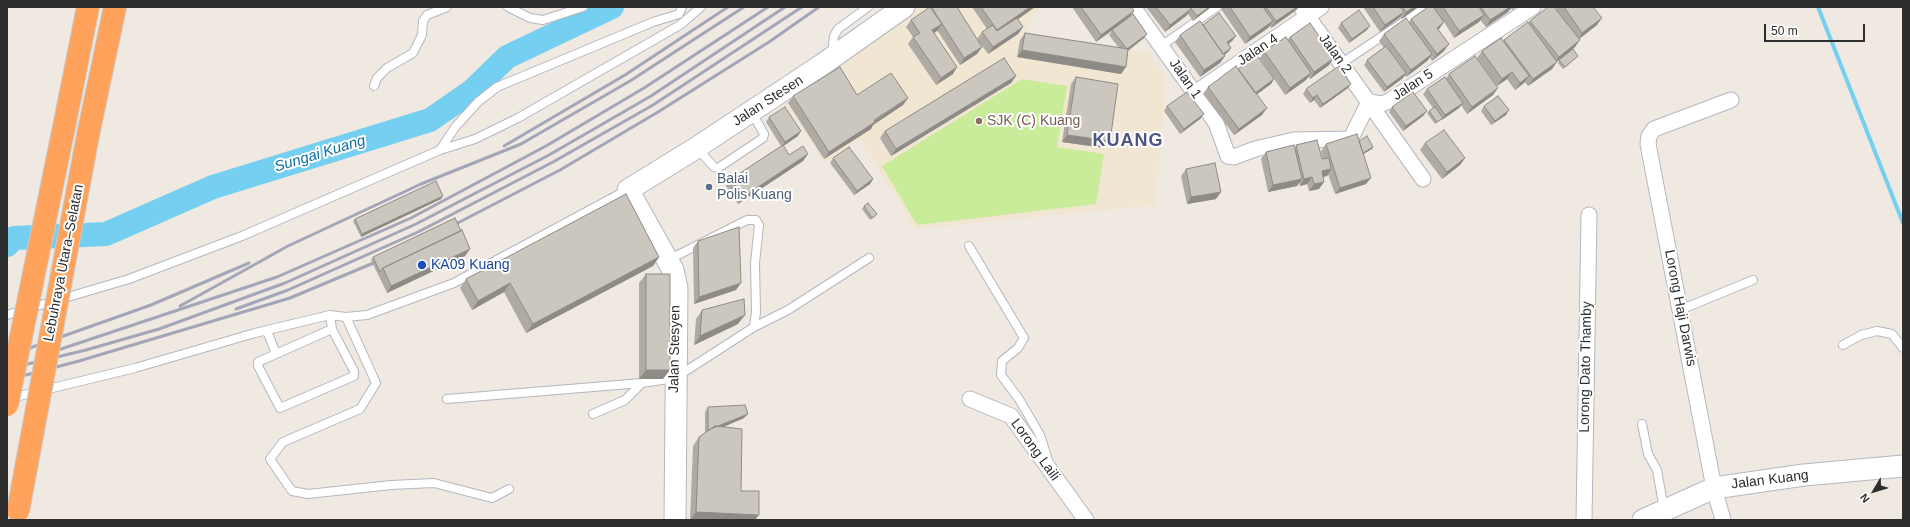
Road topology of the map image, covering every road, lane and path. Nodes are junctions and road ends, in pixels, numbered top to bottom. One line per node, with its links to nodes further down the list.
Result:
1 (88, 7): 48 (highway, Lebuhraya Utara–Selatan, bridge)
2 (115, 7): 56 (highway, Lebuhraya Utara–Selatan, bridge)
3 (447, 7): 19 (lane)
4 (508, 7): 5 (lane)
5 (582, 7)
6 (682, 7): 25 (lane)
7 (701, 7): 25 (lane)
8 (868, 7): 17 (lane)
9 (904, 7): 17 (main road, Jalan Stesen)
10 (1133, 7): 16 (street, Jalan 1)
11 (1217, 7): 16 (lane)
12 (1321, 7): 15 (street, Jalan 4)
13 (1426, 7): 18 (lane)
14 (1533, 7): 22 (street, Jalan 5)
15 (1304, 12): 18 (street, Jalan 2); 20 (street, Jalan 4)
16 (1161, 46): 20 (street, Jalan 1)
17 (831, 59): 23 (main road, Jalan Stesen)
18 (1342, 63): 22 (street, Jalan 2)
19 (374, 86)
20 (1195, 93): 22 (street, Jalan 1)
21 (1731, 100): 33 (street, Lorong Haji Darwis)
22 (1369, 102): 26 (street, Jalan 2)
23 (751, 111): 24 (main road, Jalan Stesen); 24 (lane)
24 (696, 148): 27 (main road, Jalan Stesen)
25 (440, 150): 34 (lane)
26 (1423, 179)
27 (628, 190): 31 (main road, Jalan Stesyen); 36 (lane)
28 (1589, 215): 59 (street, Lorong Dato Thamby)
29 (969, 246): 52 (lane)
30 (869, 258): 37 (lane)
31 (668, 260): 37 (lane); 43 (main road, Jalan Stesyen)
32 (1754, 280): 33 (lane)
33 (1680, 310): 53 (street, Lorong Haji Darwis)
34 (7, 314)
35 (330, 315): 36 (lane); 38 (lane); 39 (lane)
36 (346, 317): 54 (lane)
37 (754, 327): 43 (lane)
38 (332, 329): 42 (lane); 42 (lane)
39 (266, 331): 42 (lane); 45 (lane)
40 (1843, 345): 41 (lane)
41 (1903, 348)
42 (276, 354)
43 (675, 378): 44 (lane); 57 (main road, Jalan Stesyen)
44 (642, 383): 46 (lane); 49 (lane)
45 (7, 399)
46 (447, 399)
47 (970, 399): 52 (street, Lorong Laili)
48 (7, 406)
49 (593, 414)
50 (1642, 424): 55 (lane)
51 (1903, 466): 53 (main road, Jalan Kuang)
52 (1052, 472): 58 (street, Lorong Laili)
53 (1714, 488): 55 (main road, Jalan Kuang); 61 (street, Lorong Haji Darwis)
54 (509, 489)
55 (1665, 510): 60 (main road, Jalan Kuang)
56 (17, 515)
57 (675, 520)
58 (1086, 520)
59 (1584, 520)
60 (1643, 520)
61 (1723, 520)

